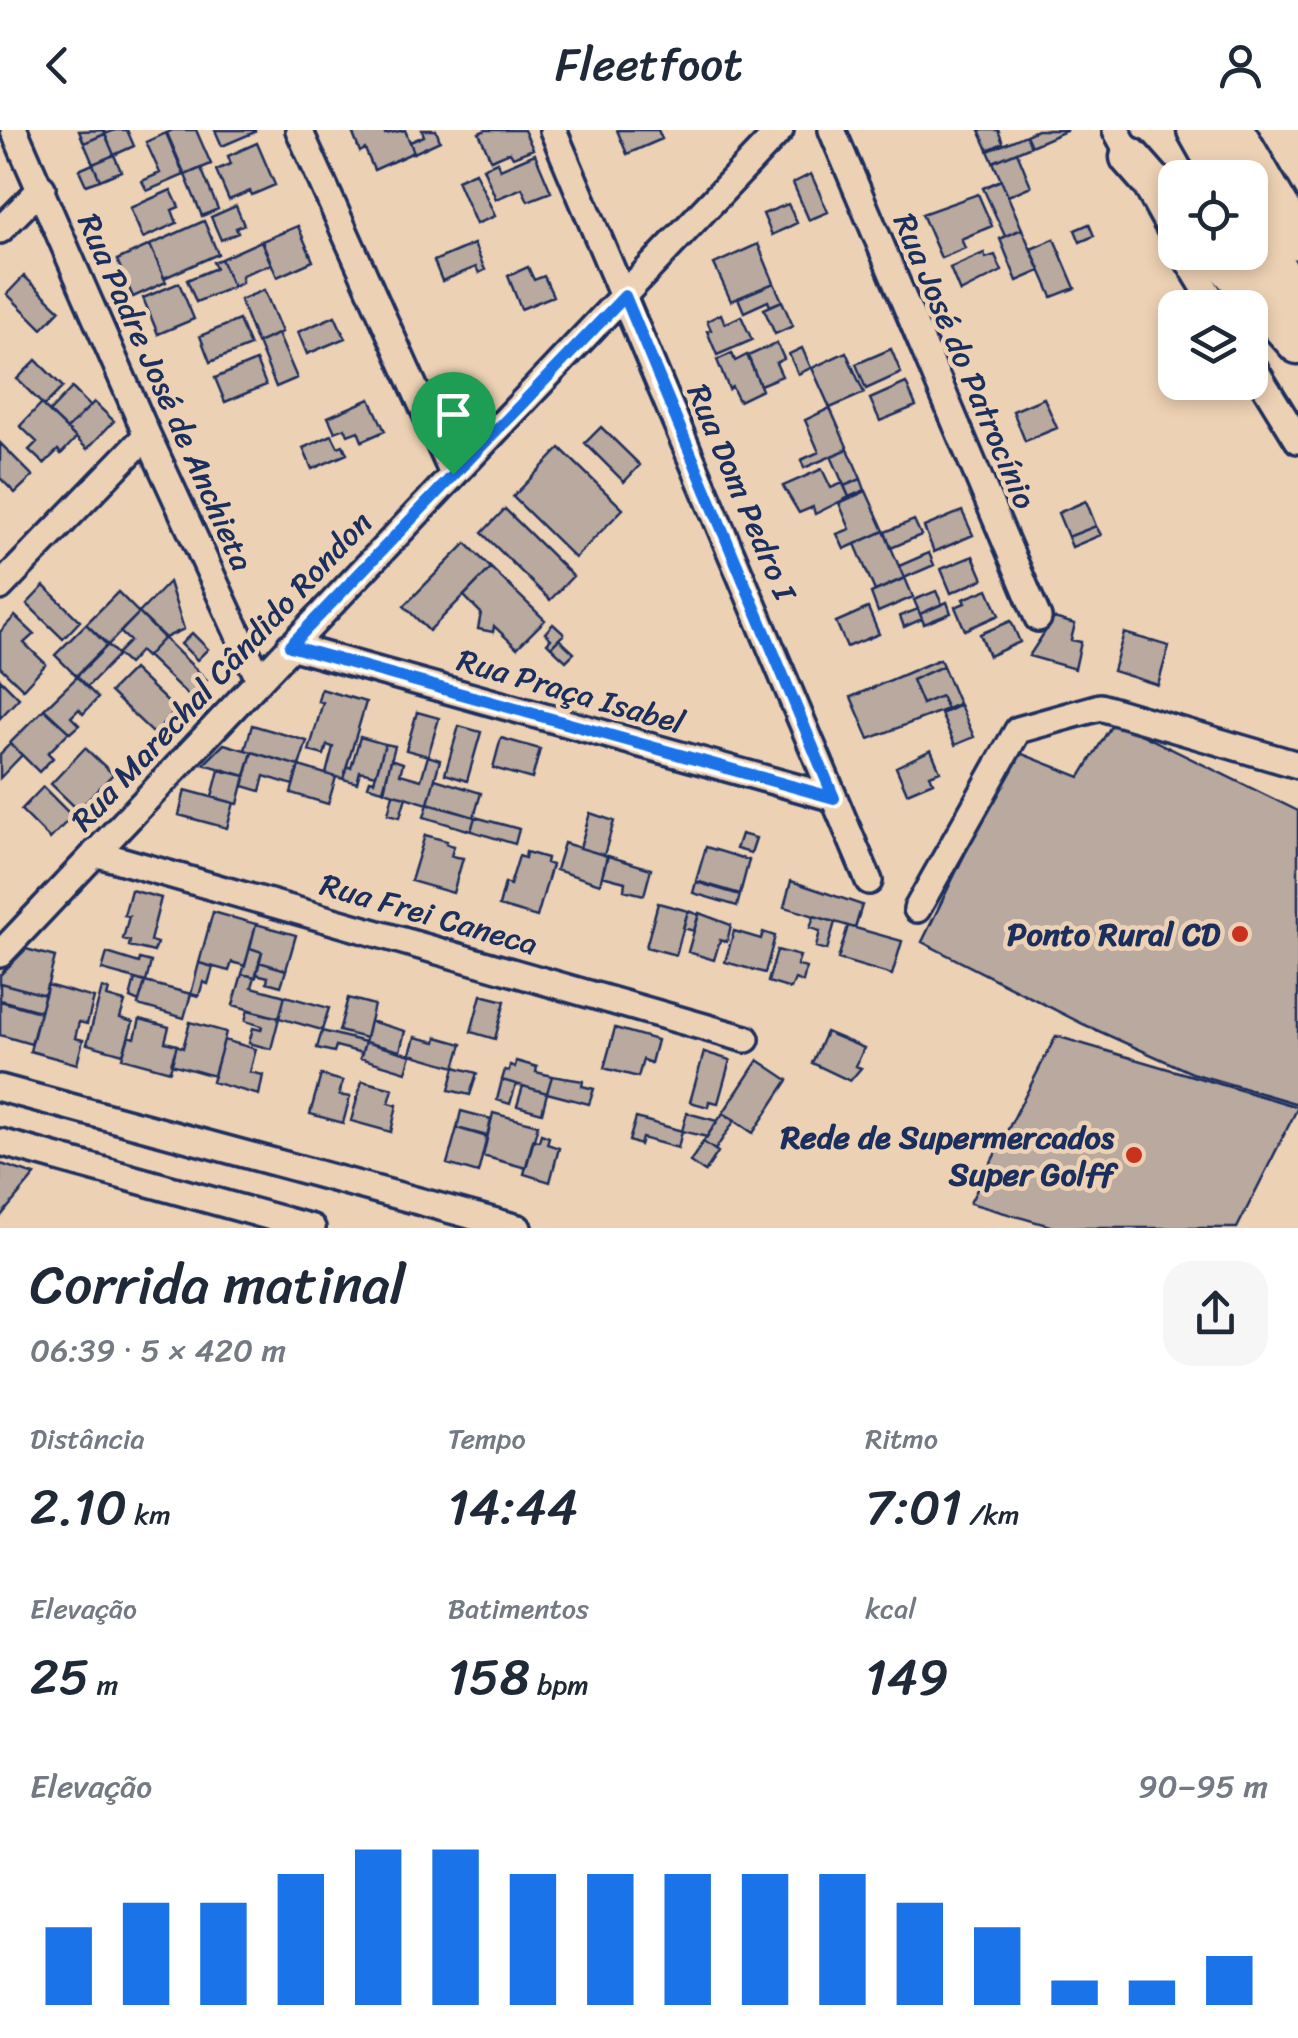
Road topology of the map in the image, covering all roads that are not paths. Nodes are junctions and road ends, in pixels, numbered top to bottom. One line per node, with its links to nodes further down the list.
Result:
1 (14, 130): 11 (street, Rua Padre José de Anchieta)
2 (299, 130): 23 (street)
3 (553, 130): 17 (street, Rua Dom Pedro I)
4 (780, 130): 17 (street, Rua Marechal Cândido Rondon)
5 (832, 130): 25 (street, Rua José do Patrocínio)
6 (1197, 130): 9 (highway)
7 (1234, 130): 14 (highway)
8 (1123, 144): 10 (highway); 12 (street)
9 (1214, 160)
10 (1158, 187)
11 (42, 188): 13 (street); 21 (street, Rua Padre José de Anchieta)
12 (1158, 207)
13 (0, 230)
14 (1296, 234)
15 (1268, 253): 18 (highway)
16 (1232, 270): 19 (highway)
17 (625, 296): 23 (street, Rua Marechal Cândido Rondon); 29 (street, Rua Dom Pedro I)
18 (1298, 304)
19 (1298, 344)
20 (1268, 391): 22 (street)
21 (146, 435): 24 (street); 27 (street, Rua Padre José de Anchieta)
22 (1298, 440)
23 (453, 474): 26 (street, Rua Marechal Cândido Rondon)
24 (0, 588)
25 (1038, 618)
26 (290, 646): 27 (street, Rua Marechal Cândido Rondon); 29 (street, Rua Praça Isabel)
27 (259, 680): 30 (street, Rua Marechal Cândido Rondon)
28 (1298, 765): 32 (street)
29 (834, 798): 31 (street, Rua Dom Pedro I)
30 (94, 852): 33 (street, Rua Marechal Cândido Rondon); 34 (street, Rua Frei Caneca)
31 (869, 881)
32 (917, 910)
33 (0, 954)
34 (746, 1038)
35 (0, 1088): 38 (street)
36 (0, 1142): 37 (street)
37 (312, 1228)
38 (518, 1228)

